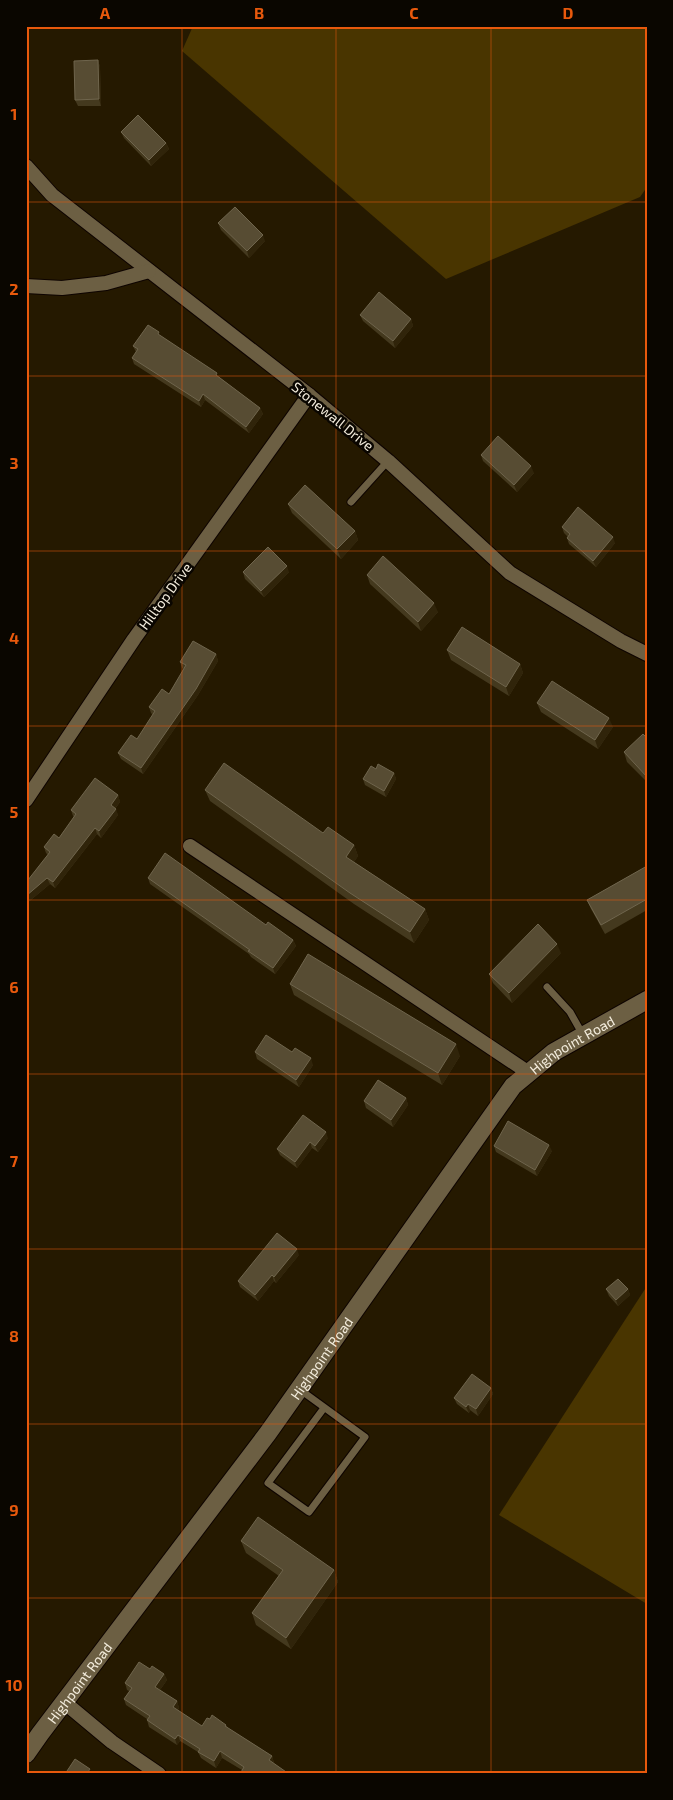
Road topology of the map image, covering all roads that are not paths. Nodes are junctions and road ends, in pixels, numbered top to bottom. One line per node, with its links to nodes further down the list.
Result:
1 (26, 166): 2 (street, Stonewall Drive)
2 (149, 271): 3 (street); 4 (street, Stonewall Drive)
3 (26, 286)
4 (308, 395): 5 (street, Stonewall Drive); 8 (street, Hilltop Drive)
5 (388, 461): 6 (lane); 7 (street, Stonewall Drive)
6 (351, 502)
7 (647, 654)
8 (26, 800)
9 (190, 846): 13 (street)
10 (547, 987): 12 (lane)
11 (647, 1000): 12 (street, Highpoint Road)
12 (584, 1035): 13 (street, Highpoint Road)
13 (528, 1073): 14 (street, Highpoint Road)
14 (299, 1389): 15 (lane); 16 (street, Highpoint Road)
15 (324, 1408): 15 (lane)
16 (64, 1702): 17 (street, Highpoint Road); 18 (street)
17 (26, 1754)
18 (159, 1774)

